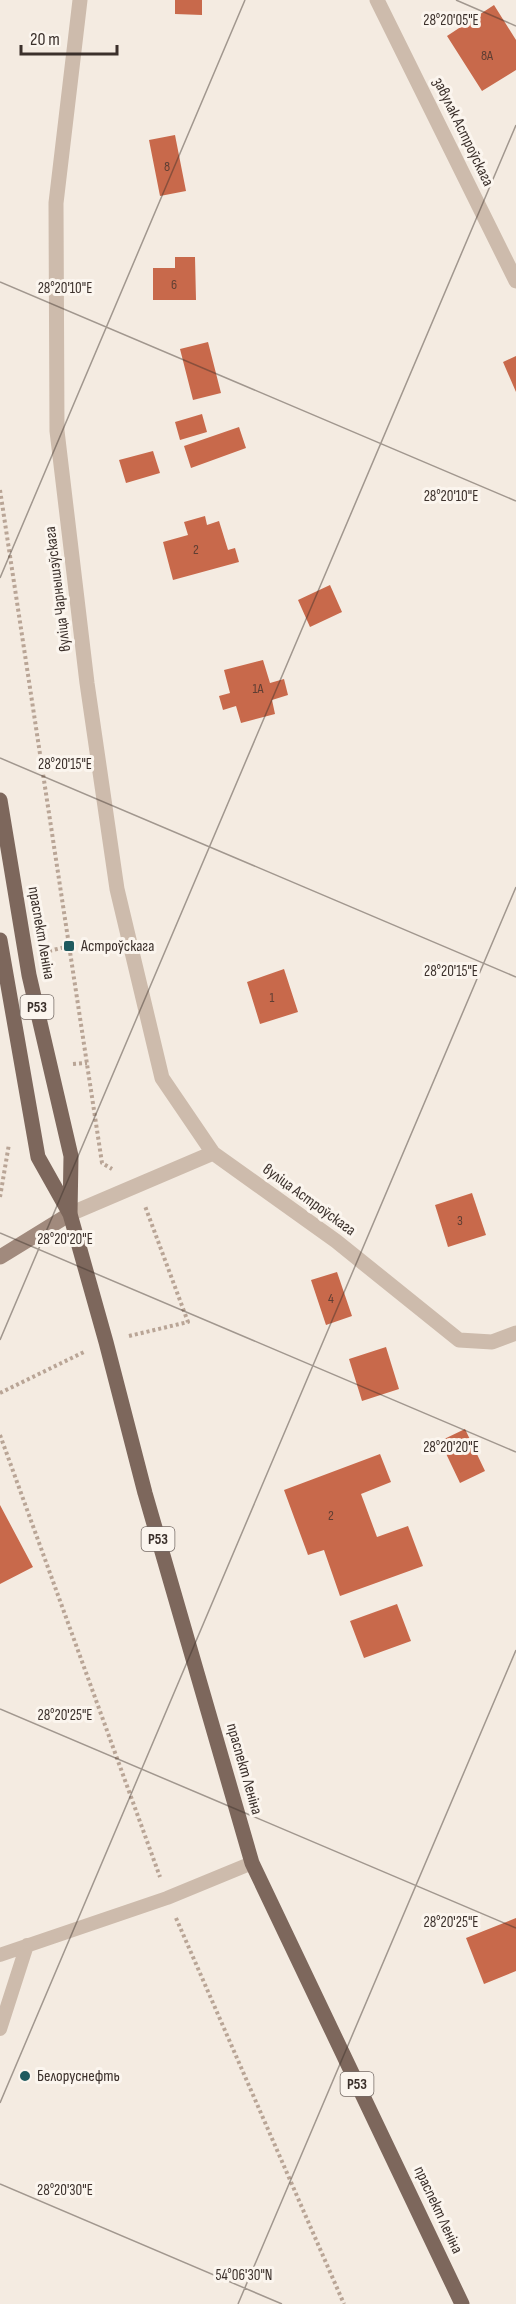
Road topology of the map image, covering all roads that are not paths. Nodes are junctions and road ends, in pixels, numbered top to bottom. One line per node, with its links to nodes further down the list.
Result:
1 (80, 0): 6 (street, вуліца Чарнышэўскага)
2 (377, 0): 3 (street, завулак Астроўскага)
3 (516, 281)
4 (0, 800): 7 (main road, праспект Леніна / Р53)
5 (0, 940): 7 (main road, праспект Леніна / Р53)
6 (213, 1153): 7 (street); 9 (street, вуліца Астроўскага)
7 (70, 1214): 8 (main road); 10 (main road, праспект Леніна / Р53)
8 (0, 1257)
9 (516, 1333)
10 (252, 1863): 11 (lane); 14 (main road, праспект Леніна / Р53)
11 (27, 1945): 12 (lane); 13 (lane)
12 (0, 1955)
13 (0, 2029)
14 (462, 2304)

